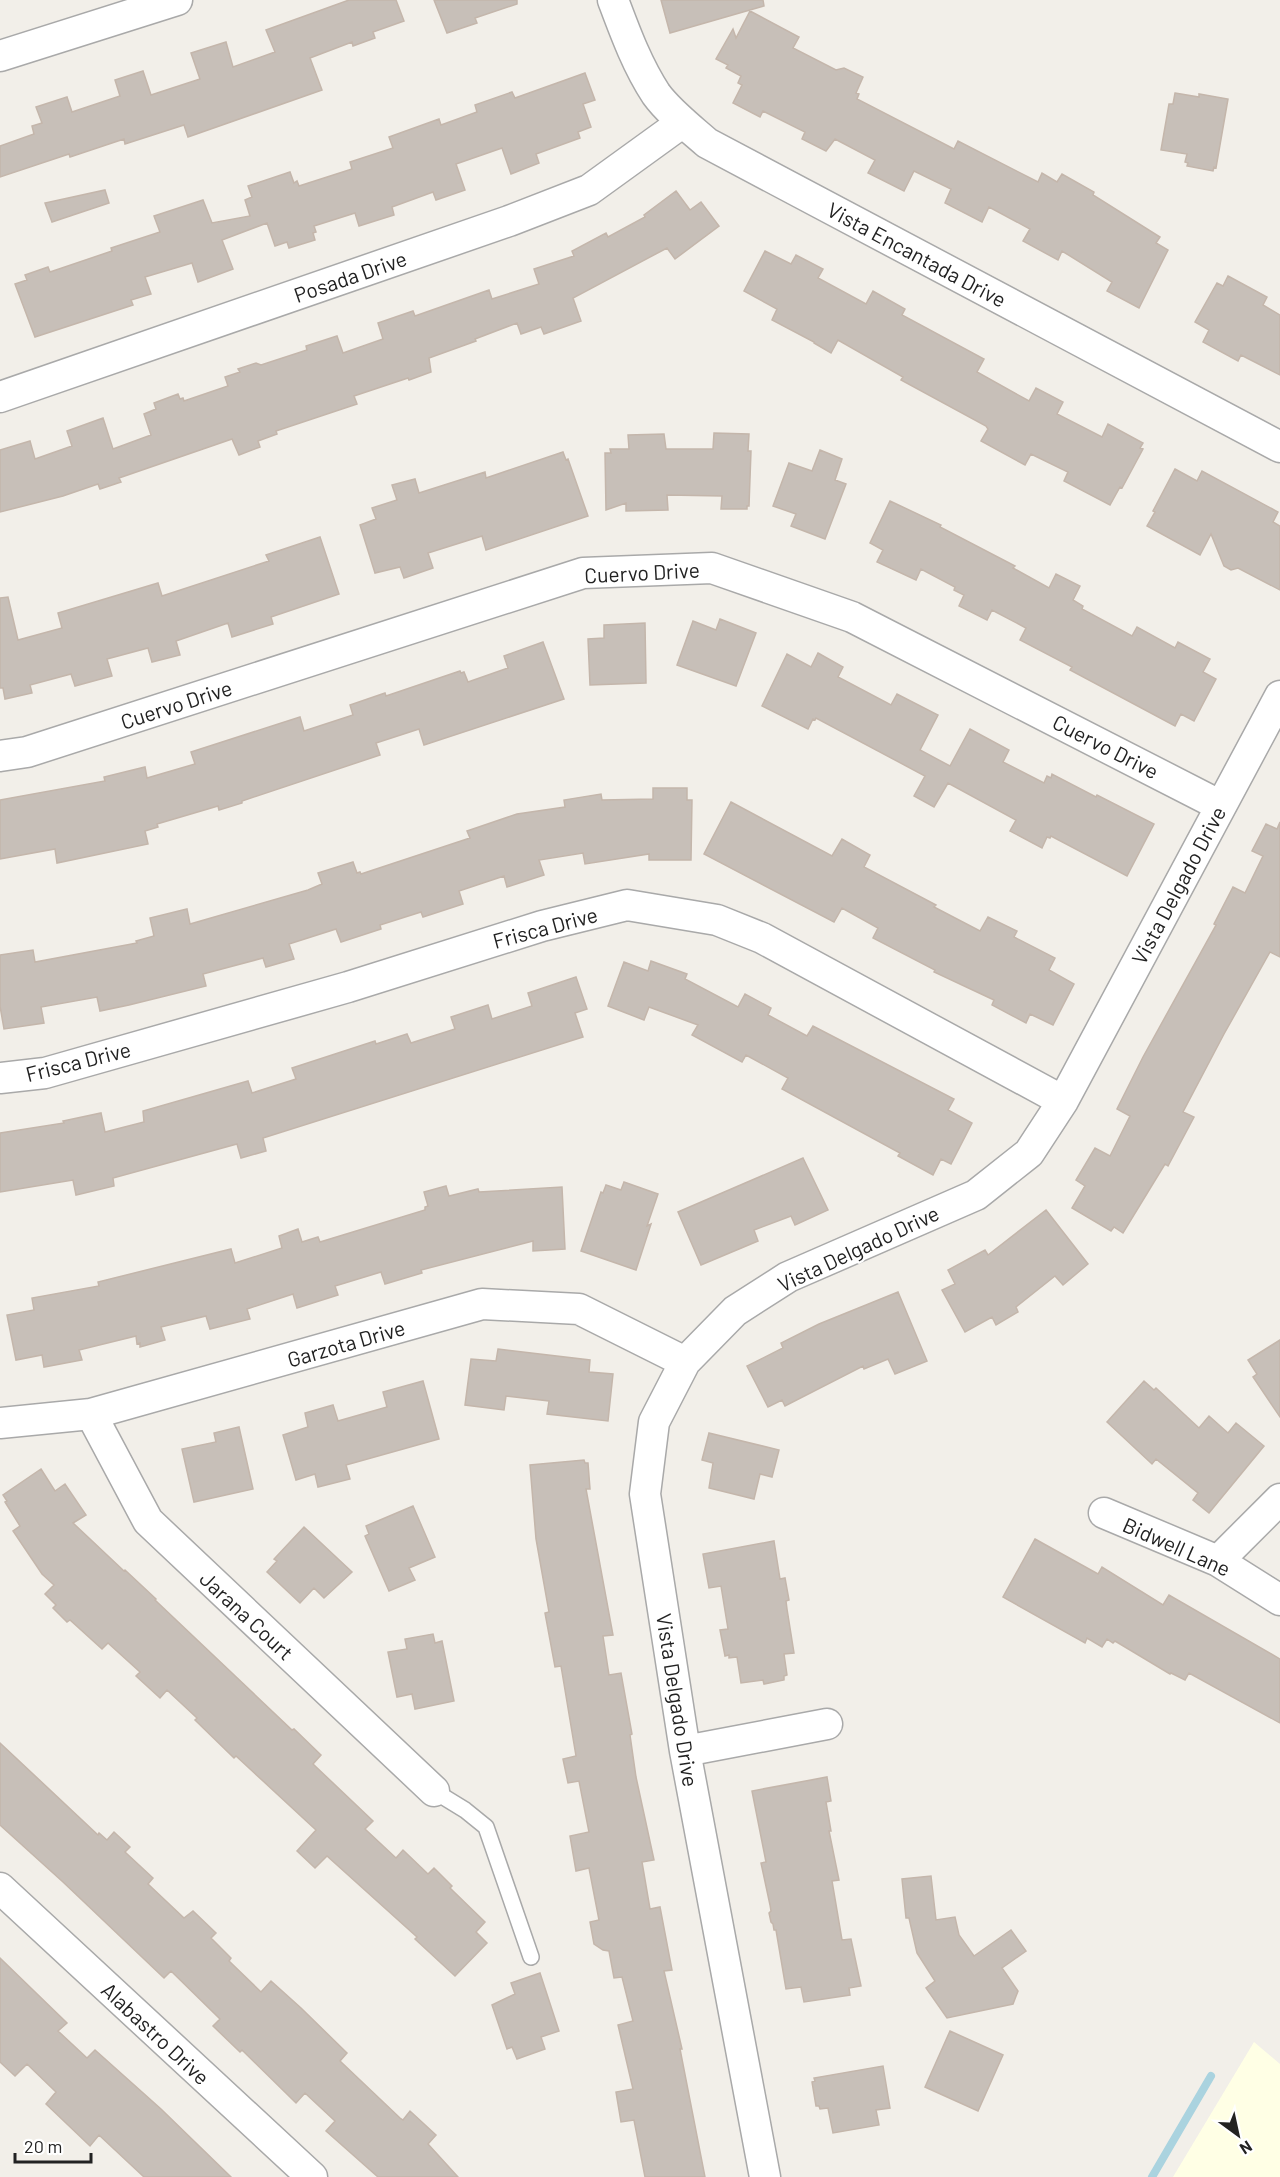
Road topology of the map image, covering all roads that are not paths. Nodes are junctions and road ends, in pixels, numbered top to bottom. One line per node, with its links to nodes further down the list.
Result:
1 (177, 0): 3 (street)
2 (614, 0): 4 (street, Vista Encantada Drive)
3 (0, 56)
4 (683, 122): 5 (street, Posada Drive); 6 (street, Vista Encantada Drive)
5 (0, 397)
6 (1280, 447)
7 (1280, 696): 9 (street, Vista Delgado Drive)
8 (0, 756): 9 (street, Cuervo Drive)
9 (1221, 806): 11 (street, Vista Delgado Drive)
10 (0, 1078): 11 (street, Frisca Drive)
11 (1063, 1101): 12 (street, Vista Delgado Drive)
12 (684, 1362): 13 (street, Garzota Drive); 20 (street, Vista Delgado Drive)
13 (91, 1414): 14 (street, Garzota Drive); 21 (street, Jarana Court)
14 (0, 1423)
15 (1280, 1499): 17 (street)
16 (1104, 1514): 17 (street, Bidwell Lane)
17 (1218, 1561): 18 (street, Bidwell Lane)
18 (1280, 1600)
19 (827, 1724): 20 (street)
20 (685, 1751): 25 (street, Vista Delgado Drive)
21 (434, 1791): 23 (lane)
22 (0, 1888): 24 (street, Alabastro Drive)
23 (531, 1957)
24 (312, 2177)
25 (765, 2177)

